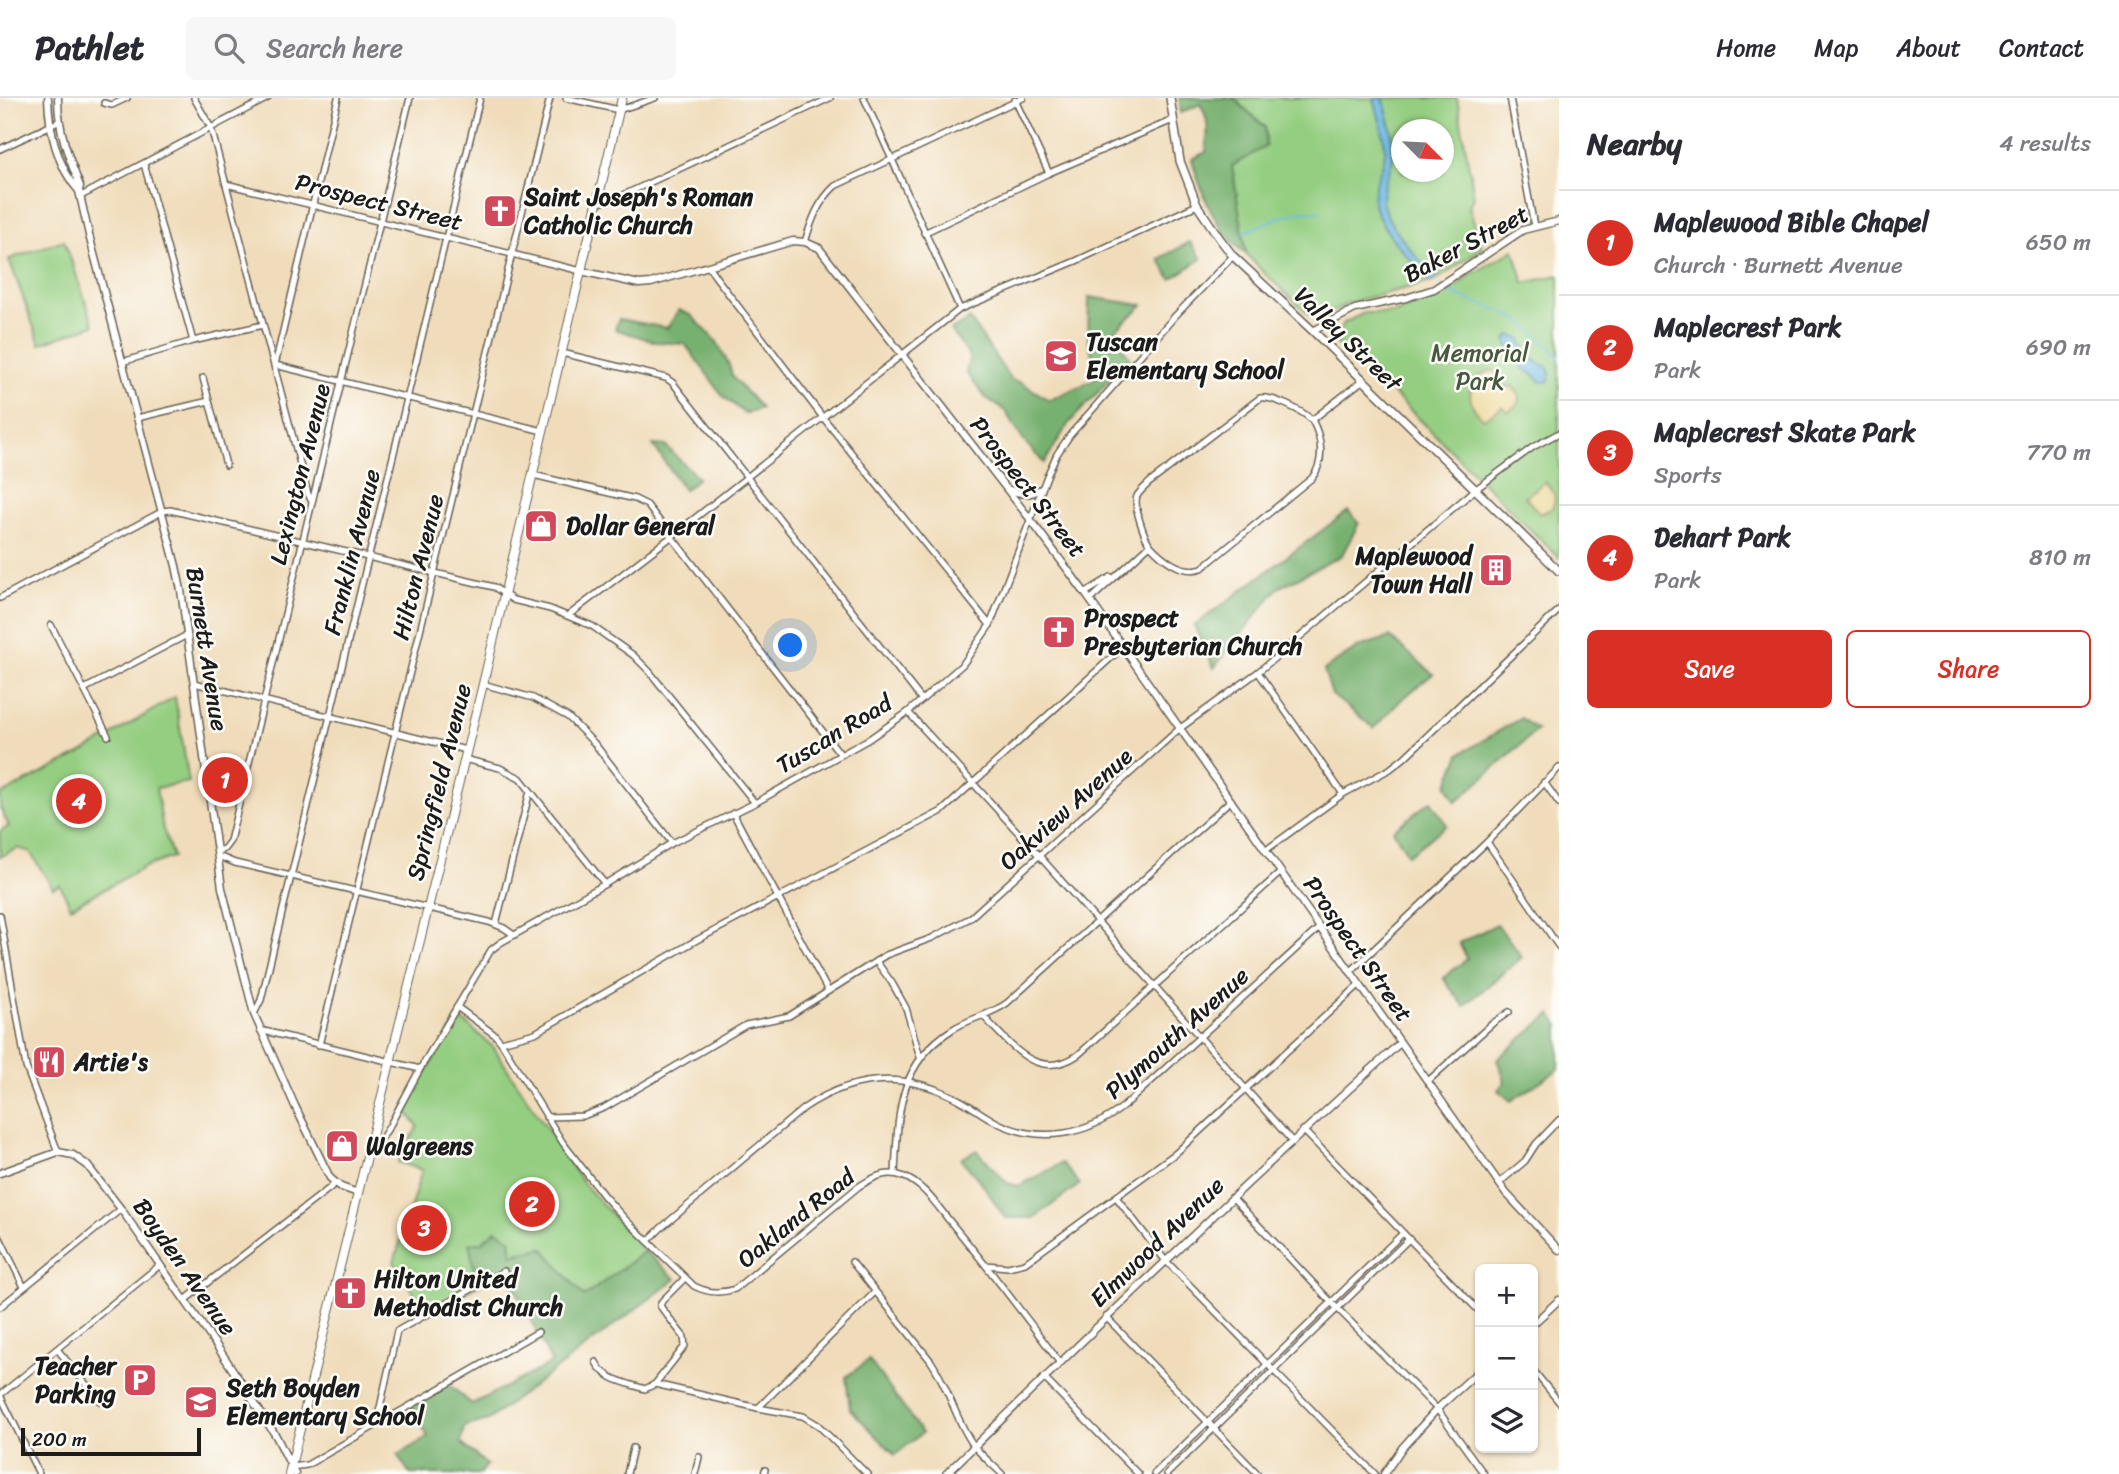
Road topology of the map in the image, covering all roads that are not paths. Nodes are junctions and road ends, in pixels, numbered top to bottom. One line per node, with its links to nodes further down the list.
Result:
1 (48, 98): 22 (street, Burnett Avenue)
2 (58, 98): 21 (street, Burnett Avenue)
3 (127, 98): 18 (street)
4 (194, 98): 23 (street)
5 (268, 98): 23 (street)
6 (338, 98): 31 (street)
7 (410, 98): 34 (street, Lexington Avenue)
8 (480, 98): 37 (street, Franklin Avenue)
9 (550, 98): 39 (street, Hilton Avenue)
10 (566, 98): 19 (street)
11 (622, 98): 19 (main road, Springfield Avenue)
12 (655, 98): 19 (street)
13 (830, 98): 30 (street)
14 (864, 98): 25 (street)
15 (1170, 98): 20 (main road, Valley Street)
16 (1510, 98): 35 (street)
17 (1018, 99): 25 (street); 27 (street)
18 (104, 103)
19 (620, 110): 30 (main road, Springfield Avenue)
20 (1173, 120): 27 (street); 32 (main road, Valley Street)
21 (58, 122): 22 (street); 29 (street, Burnett Avenue)
22 (50, 125): 24 (street); 29 (street, Burnett Avenue)
23 (211, 128): 26 (street); 28 (street)
24 (0, 149)
25 (893, 160): 36 (street); 38 (street)
26 (144, 164): 29 (street); 46 (street)
27 (1049, 173): 36 (street)
28 (226, 184): 31 (street, Prospect Street); 44 (street)
29 (80, 194): 49 (street, Burnett Avenue)
30 (598, 202): 42 (main road, Springfield Avenue)
31 (313, 205): 34 (street, Prospect Street); 50 (street)
32 (1197, 205): 40 (main road, Valley Street); 43 (street)
33 (1559, 221): 35 (street, Baker Street)
34 (379, 222): 37 (street, Prospect Street); 52 (street, Lexington Avenue)
35 (1534, 226): 45 (street, Baker Street)
36 (924, 233): 43 (street)
37 (446, 238): 39 (street, Prospect Street); 54 (street, Franklin Avenue)
38 (805, 242): 41 (street, Prospect Street); 48 (street, Prospect Street)
39 (512, 254): 42 (street, Prospect Street); 56 (street, Hilton Avenue)
40 (1233, 256): 45 (main road, Valley Street); 66 (street, Tuscan Road)
41 (709, 267): 42 (street, Prospect Street); 57 (street)
42 (581, 271): 47 (main road, Springfield Avenue)
43 (960, 309): 48 (street)
44 (263, 325): 46 (street); 50 (street)
45 (1313, 331): 53 (main road, Valley Street)
46 (193, 341): 49 (street)
47 (562, 352): 60 (main road, Springfield Avenue); 64 (street)
48 (901, 356): 57 (street); 65 (street, Prospect Street)
49 (122, 362): 58 (street, Burnett Avenue)
50 (275, 365): 52 (street); 68 (street)
51 (203, 378): 55 (street)
52 (340, 381): 54 (street); 68 (street, Lexington Avenue)
53 (1362, 381): 59 (street); 67 (main road, Valley Street)
54 (407, 397): 56 (street); 74 (street, Franklin Avenue)
55 (209, 401): 58 (street); 62 (street)
56 (474, 413): 60 (street); 77 (street, Hilton Avenue)
57 (823, 417): 64 (street); 85 (street)
58 (138, 418): 69 (street, Burnett Avenue)
59 (1312, 420): 73 (street); 73 (street)
60 (543, 430): 63 (main road, Springfield Avenue)
61 (1559, 433): 67 (street, Oakview Avenue)
62 (226, 465)
63 (533, 475): 71 (street); 79 (main road, Springfield Avenue)
64 (747, 477): 71 (street); 93 (street)
65 (1006, 488): 66 (street); 70 (street, Prospect Street)
66 (1041, 489): 70 (street, Tuscan Road)
67 (1476, 489): 75 (main road, Valley Street); 88 (street, Oakview Avenue)
68 (311, 500): 72 (street, Lexington Avenue)
69 (163, 511): 72 (street); 80 (street); 86 (street, Burnett Avenue)
70 (1030, 519): 78 (street, Prospect Street); 85 (street, Tuscan Road)
71 (671, 537): 83 (street); 100 (street)
72 (302, 541): 74 (street); 92 (street, Lexington Avenue)
73 (1150, 545): 76 (street)
74 (369, 557): 77 (street); 95 (street, Franklin Avenue)
75 (1559, 571)
76 (1119, 572): 78 (street); 81 (street)
77 (435, 573): 79 (street); 97 (street, Hilton Avenue)
78 (1085, 593): 81 (street, Prospect Street)
79 (503, 594): 83 (street); 90 (main road, Springfield Avenue)
80 (0, 598)
81 (1090, 600): 87 (street, Prospect Street)
82 (1559, 610): 106 (street)
83 (569, 615): 108 (street)
84 (51, 625): 91 (street)
85 (990, 625): 93 (street, Tuscan Road)
86 (187, 635): 89 (street, Burnett Avenue); 91 (street)
87 (1122, 648): 96 (street, Prospect Street); 104 (street)
88 (1258, 672): 96 (street, Oakview Avenue); 106 (street)
89 (194, 683): 92 (street); 114 (street, Burnett Avenue)
90 (483, 684): 99 (main road, Springfield Avenue); 112 (street)
91 (84, 689): 98 (street)
92 (263, 700): 95 (street); 114 (street, Lexington Avenue)
93 (922, 700): 94 (street, Tuscan Road)
94 (908, 712): 100 (street, Tuscan Road); 104 (street)
95 (330, 717): 97 (street); 117 (street, Franklin Avenue)
96 (1180, 729): 107 (street, Prospect Street); 115 (street, Oakview Avenue)
97 (397, 732): 99 (street); 119 (street, Hilton Avenue)
98 (108, 736)
99 (466, 750): 101 (main road, Springfield Avenue)
100 (841, 755): 108 (street, Tuscan Road)
101 (464, 759): 105 (street); 121 (main road, Springfield Avenue)
102 (1559, 768): 103 (street)
103 (1544, 782): 109 (street); 111 (street)
104 (973, 784): 115 (street); 120 (street)
105 (530, 791): 118 (street); 124 (street)
106 (1343, 794): 113 (street)
107 (1231, 800): 113 (street, Prospect Street); 123 (street)
108 (755, 803): 110 (street, Tuscan Road)
109 (1559, 803)
110 (733, 813): 112 (street, Tuscan Road); 120 (street)
111 (1487, 842): 127 (street); 129 (street)
112 (672, 843): 118 (street, Tuscan Road)
113 (1266, 850): 116 (street, Prospect Street)
114 (217, 853): 117 (street); 135 (street, Burnett Avenue)
115 (1040, 856): 123 (street); 128 (street, Oakview Avenue)
116 (1281, 872): 125 (street, Prospect Street); 131 (street)
117 (291, 876): 119 (street); 135 (street, Franklin Avenue)
118 (605, 884): 126 (street, Tuscan Road)
119 (358, 891): 121 (street); 141 (street, Hilton Avenue)
120 (778, 898): 132 (street); 139 (street)
121 (427, 908): 124 (street); 143 (main road, Springfield Avenue)
122 (0, 915): 152 (street)
123 (1097, 921): 131 (street); 136 (street)
124 (496, 924): 126 (street)
125 (1319, 928): 129 (street, Prospect Street); 138 (street, Plymouth Avenue)
126 (514, 935): 133 (street, Tuscan Road)
127 (1559, 947)
128 (876, 961): 132 (street, Oakview Avenue); 142 (street)
129 (1350, 972): 130 (street, Prospect Street)
130 (1359, 985): 140 (street, Prospect Street); 147 (street)
131 (1154, 986): 136 (street); 138 (street)
132 (828, 991): 148 (street, Oakview Avenue)
133 (457, 1007): 139 (street, Oakland Road); 144 (street, Tuscan Road)
134 (1509, 1012): 146 (street)
135 (254, 1014): 137 (street, Burnett Avenue)
136 (983, 1016): 142 (street)
137 (260, 1030): 141 (street); 157 (street, Burnett Avenue)
138 (1200, 1037): 145 (street, Plymouth Avenue); 147 (street)
139 (501, 1042): 148 (street, Oakland Road)
140 (1400, 1043): 146 (street, Prospect Street); 150 (street, Elmwood Avenue)
141 (320, 1045): 143 (street)
142 (920, 1057): 145 (street)
143 (390, 1062): 144 (street); 153 (main road, Springfield Avenue)
144 (420, 1069): 153 (street, Tuscan Road)
145 (907, 1081): 155 (street); 165 (street, Plymouth Avenue)
146 (1428, 1081): 156 (street, Prospect Street)
147 (1246, 1089): 151 (street); 159 (street)
148 (546, 1117): 165 (street, Oakland Road)
149 (1559, 1120): 156 (street)
150 (1303, 1130): 151 (street, Elmwood Avenue); 162 (street)
151 (1292, 1140): 160 (street, Elmwood Avenue)
152 (58, 1152): 154 (street); 161 (street, Boyden Avenue)
153 (368, 1154): 158 (main road, Springfield Avenue)
154 (0, 1173)
155 (895, 1174): 170 (street, Oakland Road); 172 (street, Oakland Road)
156 (1499, 1183): 166 (street, Prospect Street)
157 (335, 1184): 158 (street); 175 (street)
158 (358, 1193): 204 (main road, Springfield Avenue)
159 (1116, 1197): 167 (street); 170 (street)
160 (1231, 1197): 167 (street, Elmwood Avenue); 177 (street)
161 (121, 1209): 169 (street, Boyden Avenue); 173 (street)
162 (1403, 1233): 164 (street); 177 (street)
163 (0, 1238): 173 (street)
164 (1409, 1239): 179 (street); 180 (street)
165 (648, 1241): 172 (street, Oakland Road)
166 (1559, 1250)
167 (1165, 1260): 181 (street, Elmwood Avenue); 187 (street)
168 (852, 1262): 174 (street)
169 (160, 1265): 175 (street, Boyden Avenue); 184 (street)
170 (986, 1265): 186 (street, Oakland Road)
171 (504, 1271): 198 (street)
172 (685, 1278): 192 (street)
173 (24, 1287): 178 (street)
174 (875, 1292): 196 (street); 201 (street)
175 (185, 1300): 204 (street, Boyden Avenue)
176 (1559, 1300): 182 (street)
177 (1331, 1303): 180 (street); 187 (street)
178 (0, 1307)
179 (1475, 1307)
180 (1337, 1308): 188 (street); 197 (street)
181 (1106, 1317): 186 (street, Elmwood Avenue); 199 (street)
182 (1538, 1319)
183 (538, 1332): 198 (street)
184 (57, 1349): 193 (street); 194 (street)
185 (596, 1362): 192 (street)
186 (1060, 1363): 191 (street, Elmwood Avenue)
187 (1268, 1364): 188 (street); 199 (street)
188 (1273, 1370): 200 (street); 215 (street)
189 (1475, 1375): 197 (street)
190 (1538, 1376): 195 (street)
191 (1044, 1378): 201 (street, Elmwood Avenue); 211 (street)
192 (655, 1384): 196 (street)
193 (0, 1395): 205 (street)
194 (100, 1401)
195 (1559, 1402)
196 (758, 1408): 208 (street)
197 (1437, 1409): 216 (street); 217 (street)
198 (380, 1422): 204 (street)
199 (1207, 1422): 200 (street); 212 (street)
200 (1214, 1429): 213 (street); 214 (street)
201 (974, 1446): 209 (street, Elmwood Avenue); 210 (street)
202 (633, 1448): 206 (street)
203 (699, 1457): 207 (street)
204 (292, 1472)
205 (39, 1474)
206 (626, 1474)
207 (695, 1474)
208 (867, 1474)
209 (946, 1474)
210 (1002, 1474)
211 (1138, 1474)
212 (1154, 1474)
213 (1167, 1474)
214 (1258, 1474)
215 (1375, 1474)
216 (1385, 1474)
217 (1483, 1474)

